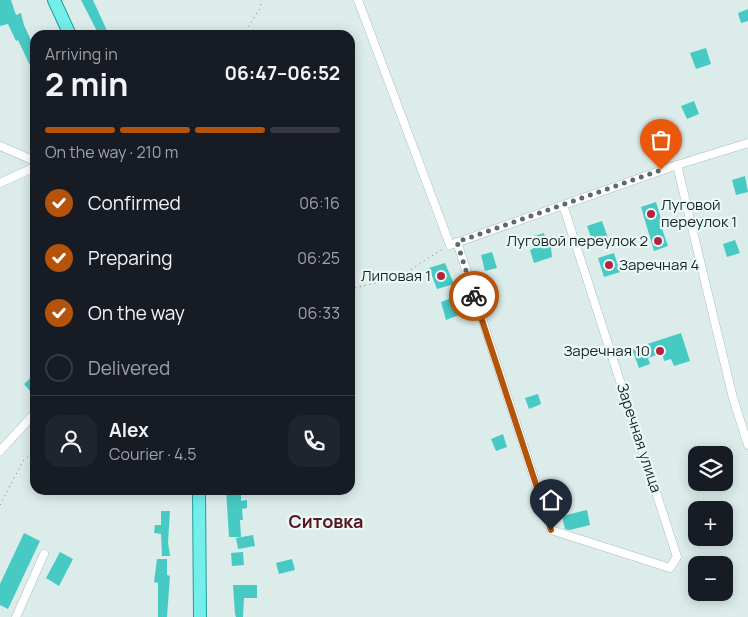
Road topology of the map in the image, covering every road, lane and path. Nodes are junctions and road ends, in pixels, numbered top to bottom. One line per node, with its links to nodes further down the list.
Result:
1 (54, 0): 4 (main road)
2 (262, 0): 5 (path)
3 (358, 0): 13 (street)
4 (68, 30)
5 (247, 30)
6 (748, 143): 9 (street)
7 (0, 146): 8 (street)
8 (30, 159)
9 (677, 165): 12 (street); 16 (street)
10 (30, 169): 11 (street)
11 (0, 183)
12 (563, 205): 13 (street); 13 (street, Заречная улица)
13 (453, 244): 14 (path)
14 (355, 288)
15 (30, 418): 17 (street)
16 (748, 445)
17 (0, 451)
18 (30, 455): 20 (path)
19 (199, 495): 23 (main road)
20 (0, 505)
21 (44, 554): 22 (street)
22 (16, 617)
23 (200, 617)

